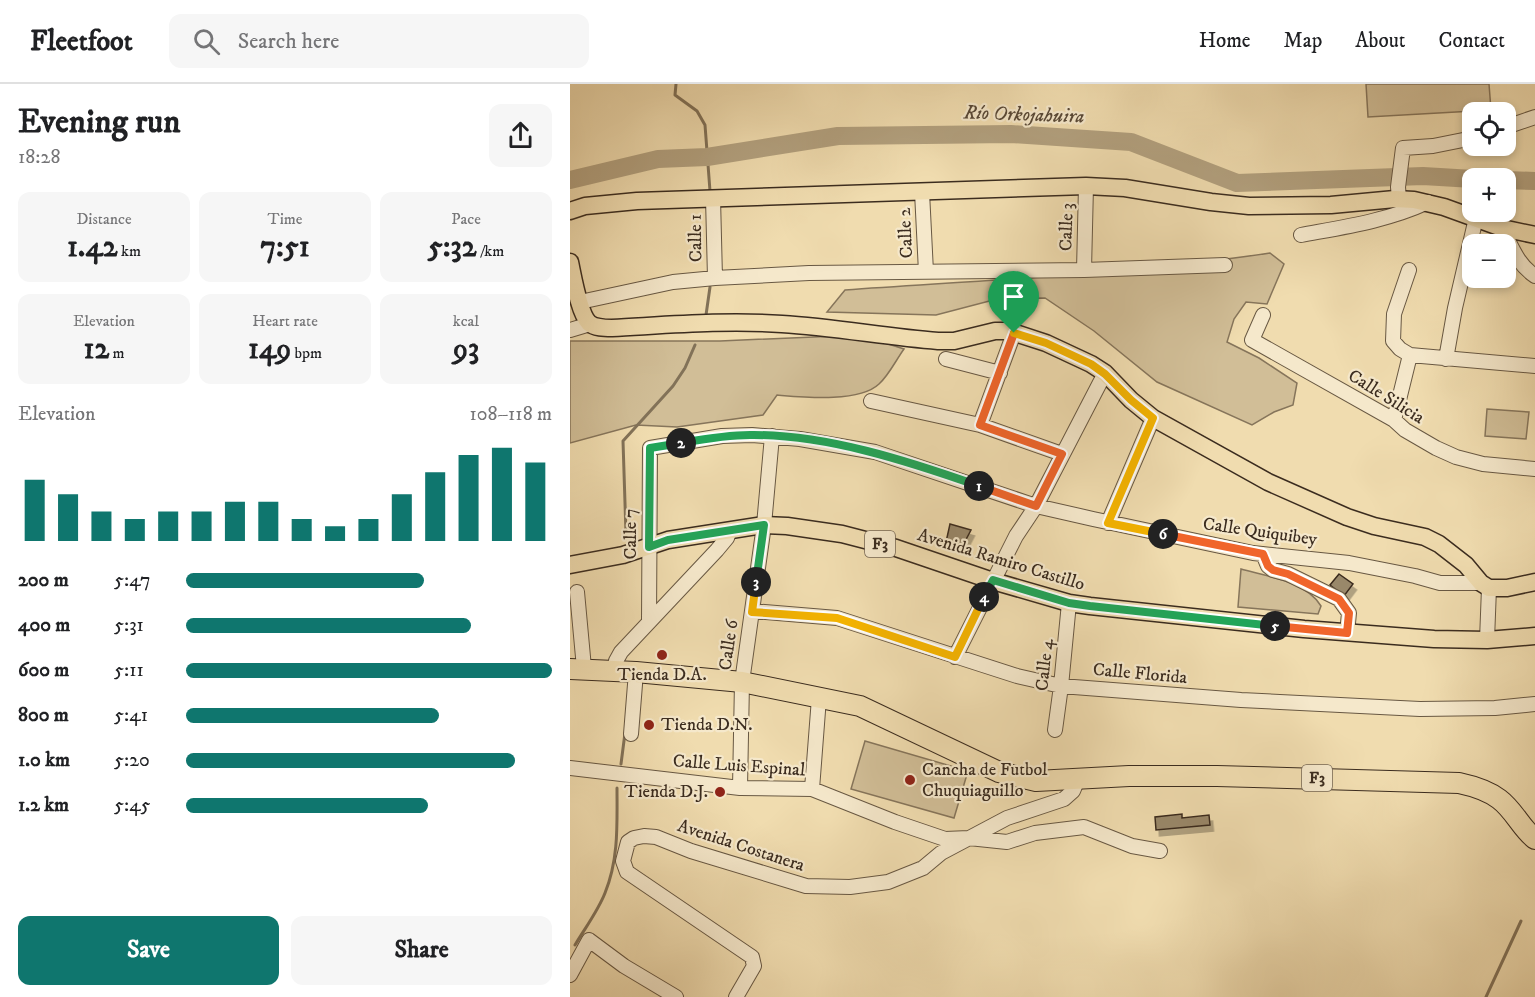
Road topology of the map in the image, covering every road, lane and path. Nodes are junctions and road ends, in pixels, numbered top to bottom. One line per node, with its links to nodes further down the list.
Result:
1 (1535, 117): 2 (street)
2 (1516, 124)
3 (1462, 140): 6 (street)
4 (1086, 186): 5 (main road); 6 (main road); 18 (street, Calle 3)
5 (922, 192): 7 (main road); 20 (street, Calle 2)
6 (1399, 193): 8 (main road)
7 (713, 198): 9 (main road); 22 (street, Calle 1)
8 (1428, 202): 10 (main road); 14 (street)
9 (570, 211)
10 (1462, 213)
11 (1475, 222): 30 (street)
12 (1486, 222): 13 (main road)
13 (1502, 228): 15 (main road); 21 (street)
14 (1301, 235)
15 (1535, 235)
16 (570, 262): 23 (main road)
17 (1225, 265): 18 (street)
18 (1084, 270): 20 (street)
19 (1409, 270): 28 (street)
20 (926, 272): 22 (street)
21 (1535, 276)
22 (715, 278): 23 (street)
23 (580, 302): 25 (main road)
24 (1263, 315): 36 (street, Calle Silicia)
25 (590, 324): 26 (street); 27 (main road)
26 (570, 330)
27 (1014, 333): 32 (street); 33 (main road)
28 (1410, 355): 30 (street); 36 (street)
29 (946, 359): 32 (street)
30 (1446, 359): 31 (street)
31 (1535, 366)
32 (1000, 373): 37 (street)
33 (1105, 374): 35 (main road); 40 (street)
34 (871, 401): 37 (street)
35 (1153, 418): 43 (street); 51 (main road)
36 (1394, 420): 41 (street, Calle Silicia)
37 (980, 425): 40 (street)
38 (772, 436): 39 (street, Calle Quiquibey); 42 (street, Calle Quiquibey); 44 (street, Calle 6)
39 (650, 448): 46 (street, Calle 7)
40 (1062, 454): 42 (street)
41 (1535, 469)
42 (1036, 506): 43 (street, Calle Quiquibey); 49 (street)
43 (1108, 523): 47 (street, Calle Quiquibey)
44 (764, 525): 45 (main road, Avenida Ramiro Castillo / F3); 49 (main road, Avenida Ramiro Castillo / F3); 54 (street, Calle 6)
45 (730, 530): 46 (main road, Avenida Ramiro Castillo / F3); 55 (street)
46 (649, 547): 48 (main road, Avenida Ramiro Castillo / F3); 55 (street, Calle 7)
47 (1263, 554): 51 (street, Calle Quiquibey); 56 (street)
48 (570, 565)
49 (993, 580): 53 (main road, Avenida Ramiro Castillo / F3); 59 (street)
50 (1535, 582): 51 (main road)
51 (1485, 586): 58 (street)
52 (577, 592): 60 (street)
53 (1069, 603): 56 (main road, Avenida Ramiro Castillo / F3); 64 (street, Calle 4)
54 (752, 612): 59 (street, Calle Florida); 63 (street, Calle 6)
55 (649, 621): 61 (street)
56 (1347, 633): 58 (main road, Avenida Ramiro Castillo / F3)
57 (1535, 636): 58 (main road, Avenida Ramiro Castillo / F3)
58 (1487, 640)
59 (955, 657): 64 (street, Calle Florida)
60 (577, 668): 61 (highway, F3)
61 (614, 670): 62 (highway, F3)
62 (636, 672): 63 (highway, F3); 68 (street)
63 (742, 682): 65 (highway, F3); 71 (street, Calle 6)
64 (1061, 686): 66 (street, Calle Florida); 67 (street, Calle 4)
65 (819, 698): 70 (highway, F3); 72 (street)
66 (1535, 704)
67 (1054, 730)
68 (631, 734)
69 (570, 768): 71 (street, Calle Luis Espinal)
70 (1078, 780): 73 (street, Avenida Costanera); 74 (highway, F3)
71 (740, 788): 72 (street, Calle Luis Espinal)
72 (812, 789): 73 (street, Calle Luis Espinal)
73 (969, 838): 75 (street, Calle Luis Espinal); 79 (street, Avenida Costanera)
74 (1535, 839)
75 (1160, 851)
76 (574, 959): 77 (street); 78 (street)
77 (570, 975)
78 (676, 997)
79 (736, 997)

